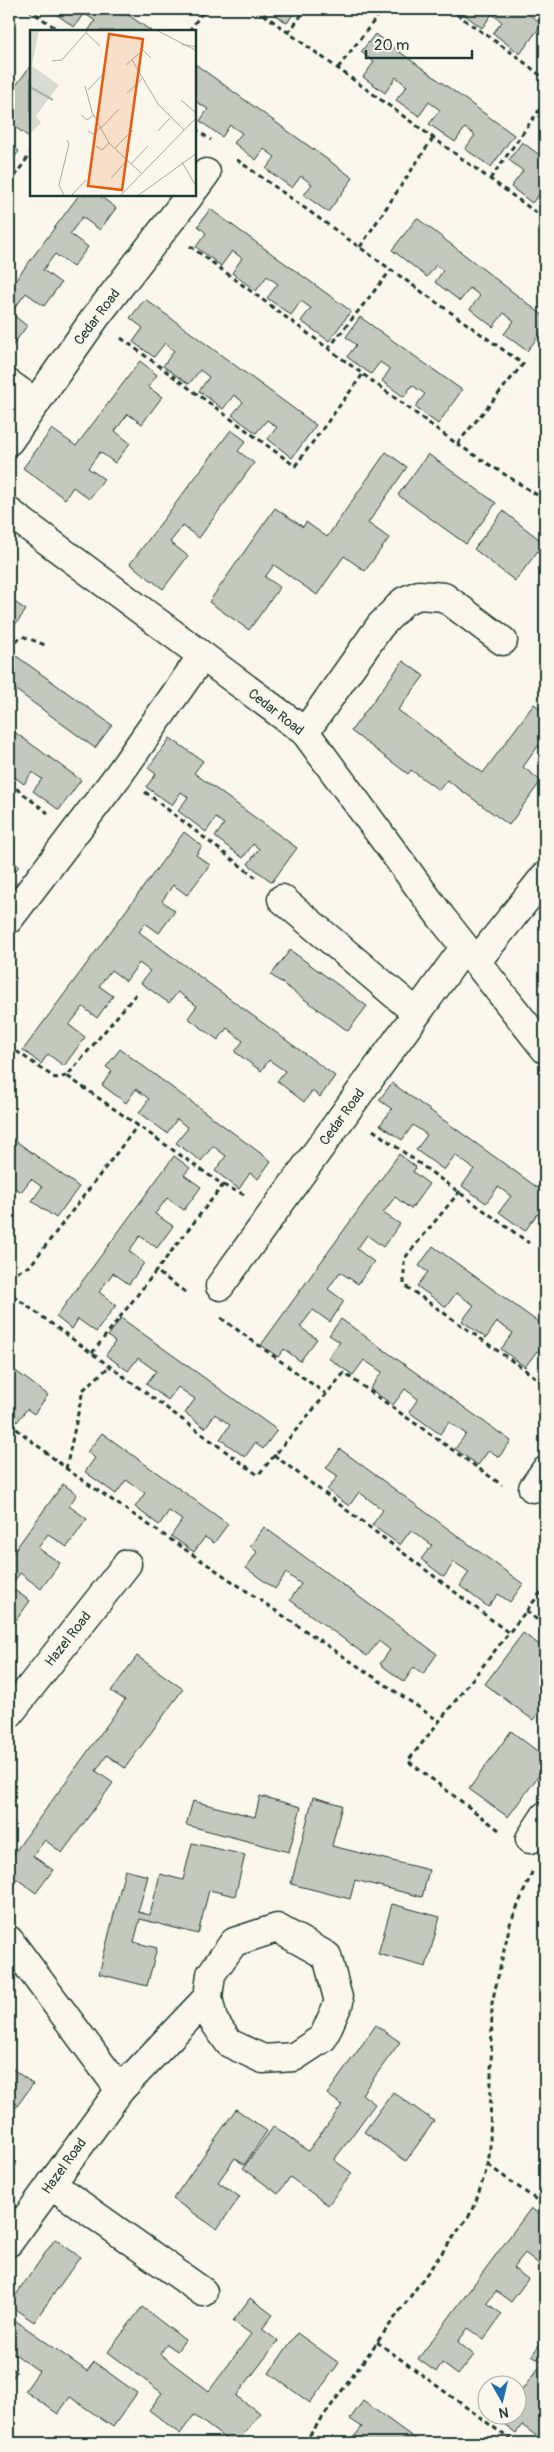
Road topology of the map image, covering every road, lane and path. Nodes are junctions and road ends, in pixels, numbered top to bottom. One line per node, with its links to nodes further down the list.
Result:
1 (28, 9): 7 (path)
2 (205, 9): 8 (path)
3 (256, 9): 9 (path)
4 (306, 9): 9 (path)
5 (383, 9): 10 (path)
6 (449, 9): 11 (path)
7 (59, 30)
8 (190, 30)
9 (288, 32): 10 (path)
10 (338, 68): 14 (path)
11 (545, 79)
12 (545, 102): 18 (path)
13 (196, 130): 15 (path)
14 (433, 138): 18 (path); 23 (path)
15 (215, 144)
16 (30, 154): 19 (path)
17 (230, 154): 23 (path)
18 (490, 179): 21 (path)
19 (9, 184)
20 (189, 196): 22 (street, Cedar Road)
21 (545, 219)
22 (166, 229): 25 (street, Cedar Road); 26 (path)
23 (360, 247): 24 (path)
24 (391, 270): 26 (path); 31 (path)
25 (95, 318): 27 (path); 29 (street, Cedar Road)
26 (328, 349): 27 (path)
27 (363, 374): 31 (path)
28 (9, 384): 29 (street)
29 (36, 403): 30 (street, Cedar Road)
30 (9, 441)
31 (457, 444): 32 (path)
32 (545, 500)
33 (9, 512): 37 (street, Cedar Road)
34 (502, 641): 38 (street)
35 (45, 645): 36 (path)
36 (9, 647)
37 (202, 656): 38 (street, Cedar Road); 39 (street)
38 (305, 732): 45 (street, Cedar Road)
39 (120, 773): 41 (street); 43 (path)
40 (9, 783): 41 (path)
41 (74, 833): 44 (street)
42 (545, 876): 45 (street)
43 (282, 900): 47 (street)
44 (9, 919)
45 (470, 955): 47 (street, Cedar Road); 49 (street, Cedar Road)
46 (136, 994): 50 (path)
47 (417, 1013): 51 (street, Cedar Road)
48 (9, 1046): 50 (path)
49 (545, 1049)
50 (67, 1076): 52 (path)
51 (346, 1111): 53 (path); 57 (street, Cedar Road)
52 (138, 1125): 55 (path); 56 (path)
53 (460, 1191): 54 (path); 63 (path)
54 (529, 1243)
55 (156, 1271): 59 (path); 61 (path)
56 (9, 1275)
57 (220, 1286)
58 (9, 1288): 61 (path)
59 (190, 1296)
60 (220, 1317): 64 (path)
61 (92, 1353): 62 (path)
62 (110, 1366): 66 (path); 67 (path)
63 (545, 1384)
64 (326, 1394): 66 (path); 68 (path)
65 (9, 1423): 67 (path)
66 (274, 1455): 73 (path)
67 (66, 1470): 75 (path)
68 (506, 1488)
69 (127, 1564): 74 (street, Hazel Road)
70 (545, 1587): 71 (path)
71 (526, 1611): 72 (path); 73 (path)
72 (545, 1626)
73 (509, 1633): 75 (path)
74 (9, 1714)
75 (439, 1721): 77 (path)
76 (545, 1816): 77 (street)
77 (518, 1837)
78 (534, 1868): 82 (path)
79 (9, 1940): 81 (street)
80 (208, 1997): 80 (street); 81 (street, Hazel Road)
81 (120, 2090): 83 (street, Hazel Road)
82 (488, 2165): 84 (path); 87 (path)
83 (51, 2184): 85 (street, Hazel Road); 86 (street)
84 (545, 2206)
85 (9, 2242)
86 (203, 2292)
87 (376, 2342): 88 (path); 89 (path)
88 (304, 2443)
89 (515, 2443)

